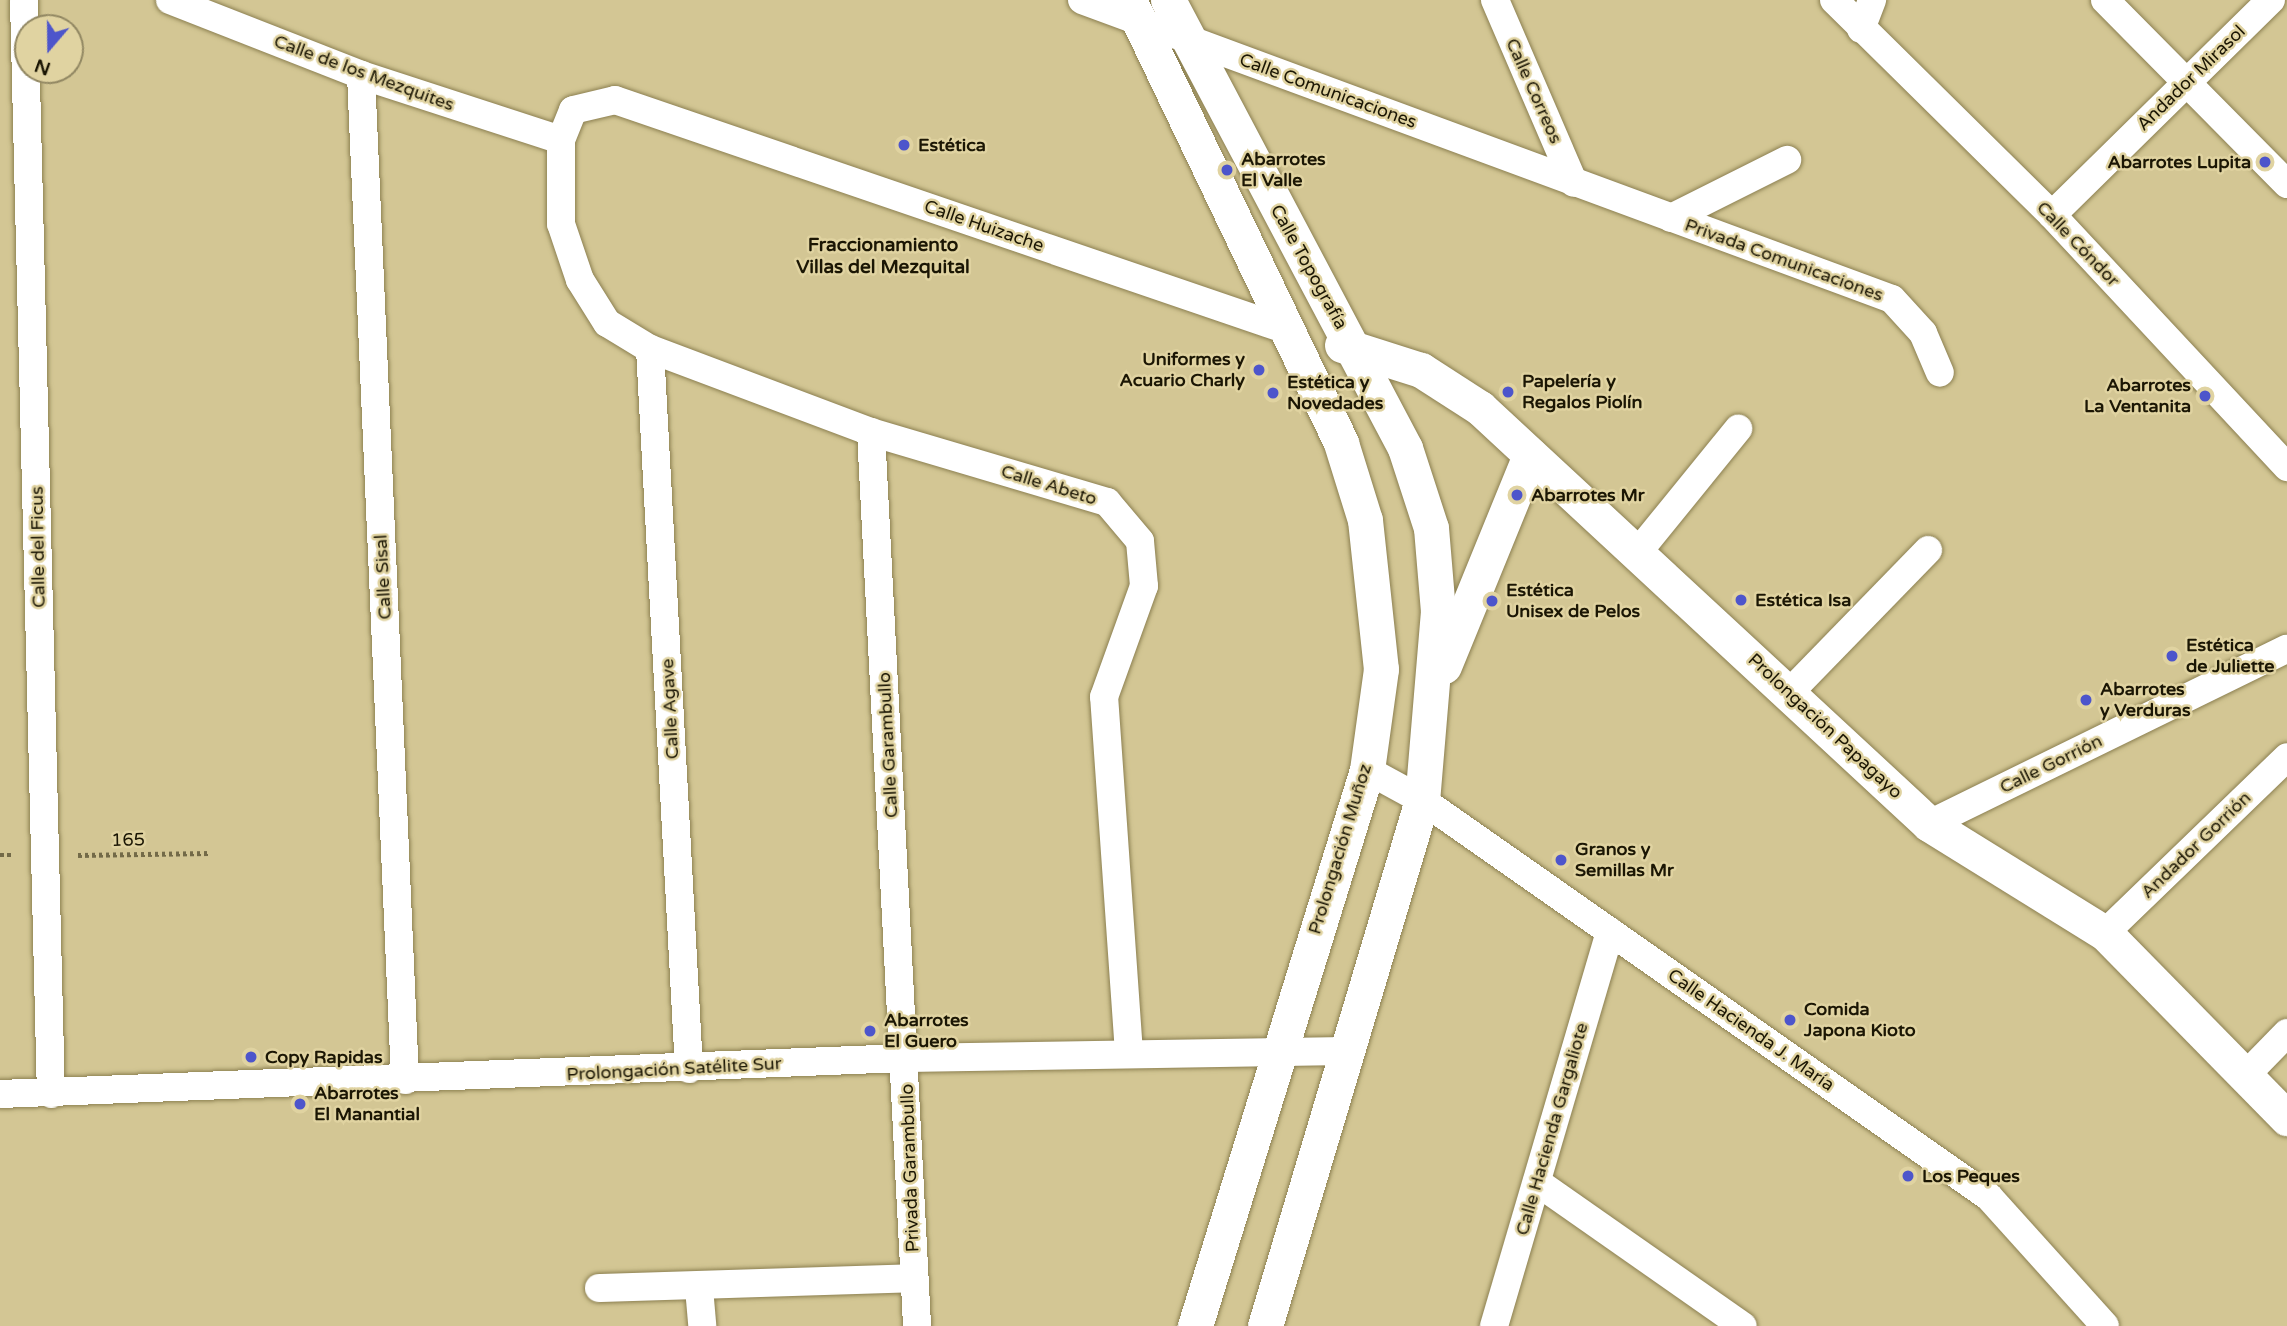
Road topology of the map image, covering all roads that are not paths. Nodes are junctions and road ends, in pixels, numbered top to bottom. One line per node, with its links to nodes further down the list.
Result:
1 (24, 0): 49 (street, Calle del Ficus)
2 (170, 0): 13 (street, Calle de los Mezquites)
3 (1082, 0): 10 (street, Calle Comunicaciones)
4 (1168, 0): 12 (street, Calle Topografía)
5 (1494, 0): 17 (street, Calle Correos)
6 (1834, 0): 11 (street, Calle Cóndor)
7 (1872, 0): 11 (street)
8 (2105, 0): 14 (street)
9 (2270, 0): 14 (street, Andador Mirasol)
10 (1134, 11): 12 (street, Calle Comunicaciones); 21 (street)
11 (1861, 29): 19 (street, Calle Cóndor)
12 (1185, 38): 17 (street, Calle Comunicaciones); 22 (street, Calle Topografía)
13 (361, 75): 15 (street, Calle de los Mezquites); 47 (street, Calle Sisal)
14 (2187, 82): 18 (street); 19 (street, Andador Mirasol)
15 (561, 140): 21 (street, Calle Huizache); 23 (street, Calle Abeto)
16 (1787, 160): 20 (street, Privada Comunicaciones)
17 (1574, 183): 20 (street, Privada Comunicaciones)
18 (2287, 184)
19 (2052, 215): 28 (street, Calle Cóndor)
20 (1671, 218): 24 (street, Privada Comunicaciones)
21 (1287, 330): 22 (street, Calle Huizache); 35 (street, Prolongación Muñoz)
22 (1353, 348): 27 (street, Prolongación Papagayo); 32 (street)
23 (650, 349): 26 (street, Calle Abeto); 45 (street, Calle Agave)
24 (1940, 373)
25 (1738, 429): 30 (street)
26 (872, 432): 43 (street, Calle Abeto); 44 (street, Calle Garambullo)
27 (1530, 455): 30 (street, Prolongación Papagayo); 32 (street)
28 (2287, 467)
29 (1928, 550): 33 (street)
30 (1638, 552): 33 (street, Prolongación Papagayo)
31 (2287, 649): 37 (street, Calle Gorrión)
32 (1435, 689): 36 (street)
33 (1790, 692): 37 (street, Prolongación Papagayo)
34 (2287, 757): 39 (street, Andador Gorrión)
35 (1367, 770): 36 (street, Calle Hacienda J. María); 41 (street, Prolongación Muñoz)
36 (1422, 800): 38 (street, Calle Hacienda J. María); 42 (street)
37 (1929, 824): 39 (street, Prolongación Papagayo)
38 (1610, 932): 51 (street, Calle Hacienda Gargaliote); 61 (street, Calle Hacienda J. María)
39 (2105, 933): 46 (street, Prolongación Papagayo)
40 (2287, 1033): 46 (street)
41 (1277, 1050): 42 (street, Prolongación Satélite Sur); 43 (street, Prolongación Satélite Sur); 57 (street, Prolongación Muñoz)
42 (1347, 1051): 58 (street)
43 (1129, 1053): 44 (street, Prolongación Satélite Sur)
44 (905, 1058): 45 (street, Prolongación Satélite Sur); 52 (street, Privada Garambullo)
45 (689, 1069): 47 (street, Prolongación Satélite Sur)
46 (2245, 1076): 50 (street, Prolongación Papagayo)
47 (405, 1080): 49 (street, Prolongación Satélite Sur)
48 (0, 1094): 49 (street, Prolongación Satélite Sur)
49 (51, 1094)
50 (2287, 1118)
51 (1537, 1182): 59 (street, Calle Hacienda Gargaliote); 60 (street)
52 (914, 1278): 54 (street); 56 (street)
53 (599, 1288): 54 (street)
54 (699, 1288): 55 (street)
55 (702, 1326)
56 (917, 1326)
57 (1195, 1326)
58 (1265, 1326)
59 (1494, 1326)
60 (1743, 1326)
61 (2105, 1326)

